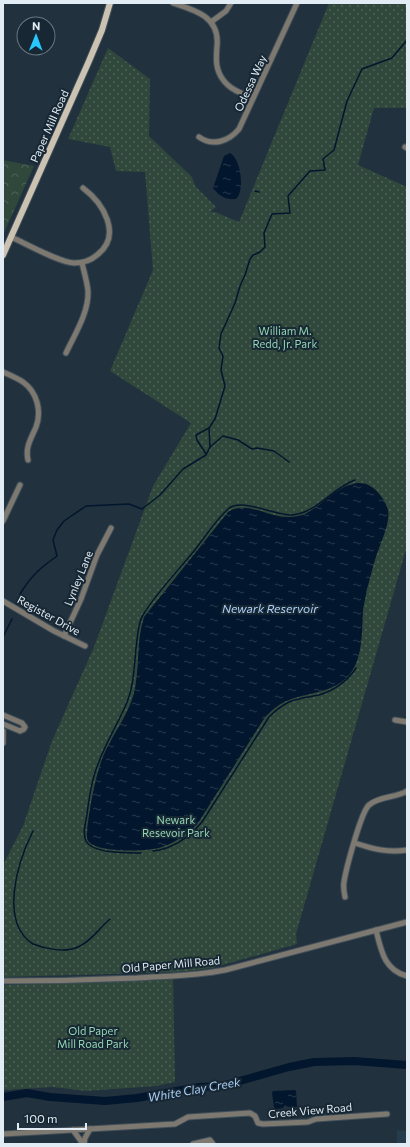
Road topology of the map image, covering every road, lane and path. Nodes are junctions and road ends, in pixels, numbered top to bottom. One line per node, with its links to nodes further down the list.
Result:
1 (110, 3): 9 (main road, Paper Mill Road)
2 (173, 3): 5 (street)
3 (231, 3): 5 (street)
4 (297, 3): 6 (street, Odessa Way)
5 (211, 22): 6 (street)
6 (254, 98): 7 (street, Odessa Way)
7 (199, 137)
8 (83, 188): 11 (street)
9 (11, 237): 10 (main road, Paper Mill Road); 11 (street)
10 (3, 255)
11 (82, 263): 12 (street)
12 (66, 353)
13 (3, 372): 14 (street)
14 (28, 460)
15 (20, 485): 16 (street)
16 (3, 521)
17 (111, 528): 19 (street, Lynley Lane)
18 (3, 601): 19 (street, Register Drive)
19 (64, 636): 20 (street, Register Drive)
20 (86, 646)
21 (3, 715): 24 (street)
22 (396, 720): 23 (street)
23 (407, 722)
24 (3, 724)
25 (3, 731): 26 (street)
26 (3, 743)
27 (407, 791): 28 (street)
28 (354, 843): 29 (street); 30 (street)
29 (407, 850)
30 (345, 897)
31 (407, 922): 32 (street, Old Paper Mill Road)
32 (376, 930): 33 (street); 34 (street, Old Paper Mill Road)
33 (407, 976)
34 (3, 981)
35 (387, 1114): 36 (street, Creek View Road)
36 (90, 1129): 37 (street, Creek View Road); 39 (street)
37 (73, 1130): 38 (street, Creek View Road); 39 (street)
38 (3, 1134)
39 (83, 1144)
40 (193, 1144): 41 (street)
41 (213, 1144)

